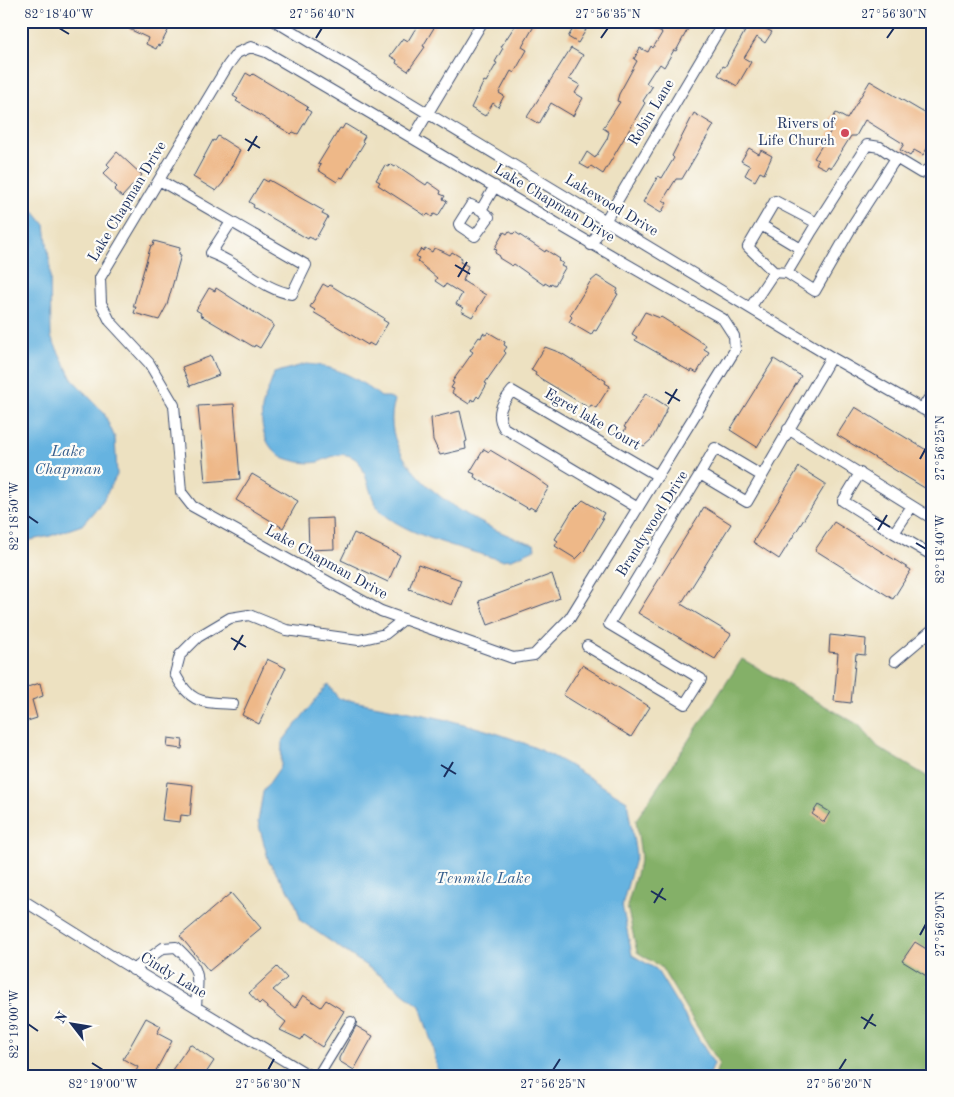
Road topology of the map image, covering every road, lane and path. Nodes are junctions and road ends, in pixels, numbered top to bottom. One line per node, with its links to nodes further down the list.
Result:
1 (275, 21): 4 (street, Lakewood Drive)
2 (482, 21): 5 (street)
3 (724, 21): 12 (street, Robin Lane)
4 (292, 26): 5 (street, Lakewood Drive)
5 (428, 113): 6 (street); 12 (street, Lakewood Drive)
6 (414, 138): 9 (street, Lake Chapman Drive); 10 (street, Lake Chapman Drive)
7 (896, 158): 8 (street); 14 (street); 19 (street)
8 (933, 167)
9 (159, 180): 13 (street); 35 (street, Lake Chapman Drive)
10 (495, 186): 11 (street); 16 (street, Lake Chapman Drive)
11 (481, 210)
12 (606, 220): 16 (street, Robin Lane); 20 (street, Lakewood Drive)
13 (231, 222): 13 (street)
14 (817, 223): 15 (street); 17 (street)
15 (761, 225): 17 (street); 18 (street)
16 (591, 245): 28 (street, Lake Chapman Drive)
17 (801, 249): 19 (street)
18 (774, 272): 19 (street); 20 (street)
19 (787, 273)
20 (750, 308): 21 (street, Lakewood Drive)
21 (831, 357): 23 (street, Lakewood Drive); 25 (street, Brandywood Drive)
22 (933, 392): 23 (street)
23 (922, 409): 24 (street, Lakewood Drive)
24 (933, 415)
25 (788, 429): 26 (street); 29 (street, Brandywood Drive)
26 (860, 473): 30 (street); 33 (street)
27 (700, 474): 29 (street, Brandywood Drive); 29 (street); 37 (street, Brandywood Drive)
28 (658, 476): 31 (street, Lake Chapman Drive); 31 (street, Egret lake Court)
29 (762, 476)
30 (912, 506): 32 (street); 33 (street)
31 (638, 508): 35 (street, Lake Chapman Drive)
32 (933, 519)
33 (894, 533): 34 (street)
34 (930, 554)
35 (404, 619): 39 (street)
36 (933, 629): 38 (street)
37 (587, 646)
38 (895, 661)
39 (233, 704)
40 (21, 899): 41 (street, Cindy Lane)
41 (133, 970): 42 (street, Cindy Lane); 42 (street)
42 (196, 1007): 44 (street, Cindy Lane)
43 (351, 1022): 45 (street)
44 (310, 1076)
45 (318, 1076)

